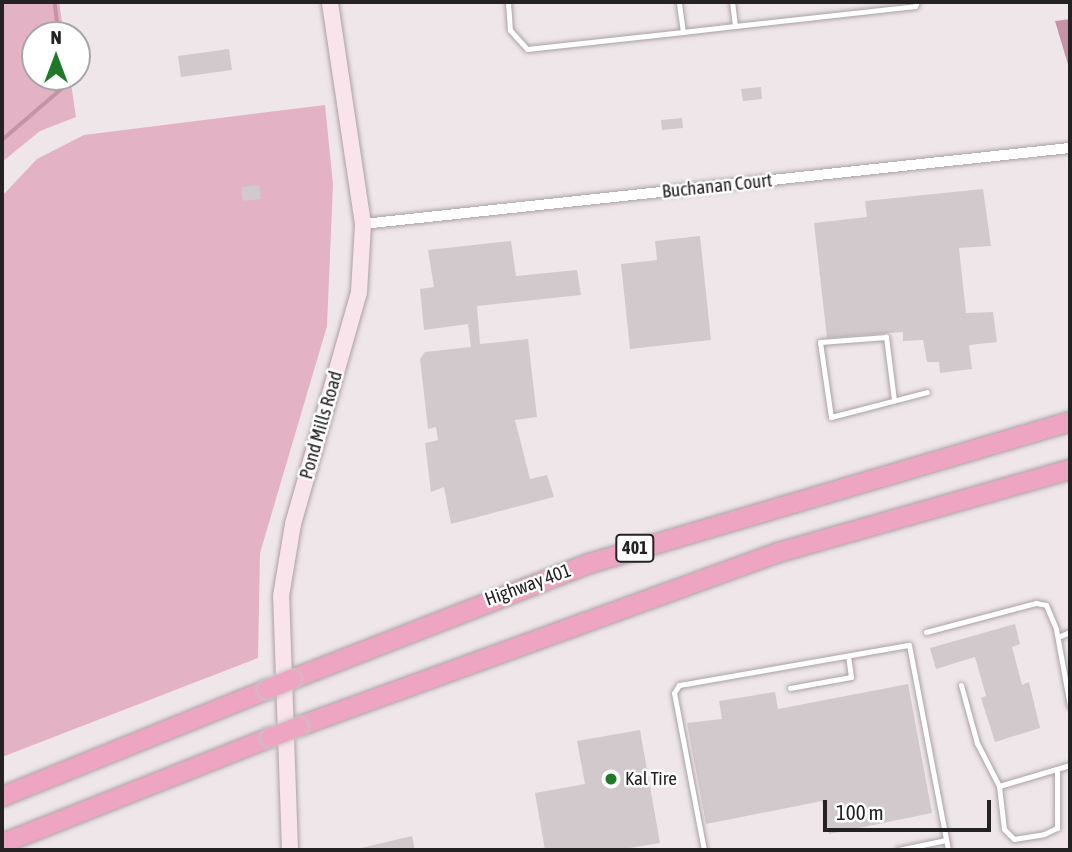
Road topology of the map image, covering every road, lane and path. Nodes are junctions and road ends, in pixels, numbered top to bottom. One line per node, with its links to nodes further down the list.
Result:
1 (330, 2): 9 (main road, Pond Mills Road)
2 (508, 2): 7 (lane)
3 (679, 2): 7 (lane)
4 (732, 2): 6 (lane)
5 (917, 2): 6 (lane)
6 (735, 26): 7 (lane)
7 (683, 32)
8 (1070, 148): 9 (street, Buchanan Court)
9 (363, 224): 29 (main road, Pond Mills Road)
10 (927, 392): 11 (lane)
11 (894, 400): 11 (lane)
12 (1070, 411): 14 (highway)
13 (1070, 421): 14 (highway, Highway 401 / 401)
14 (987, 443): 26 (highway, Highway 401 / 401, bridge)
15 (1070, 469): 28 (highway, bridge)
16 (926, 632): 18 (lane)
17 (1070, 632): 18 (lane)
18 (1058, 637): 22 (lane)
19 (848, 656): 21 (lane); 27 (lane); 30 (lane)
20 (961, 685): 25 (lane)
21 (790, 688)
22 (1070, 706)
23 (1070, 765): 24 (lane)
24 (1057, 769): 25 (lane); 25 (lane)
25 (999, 786)
26 (2, 796)
27 (946, 840): 31 (lane); 32 (lane)
28 (2, 843)
29 (290, 850)
30 (704, 850)
31 (898, 850)
32 (947, 850)

